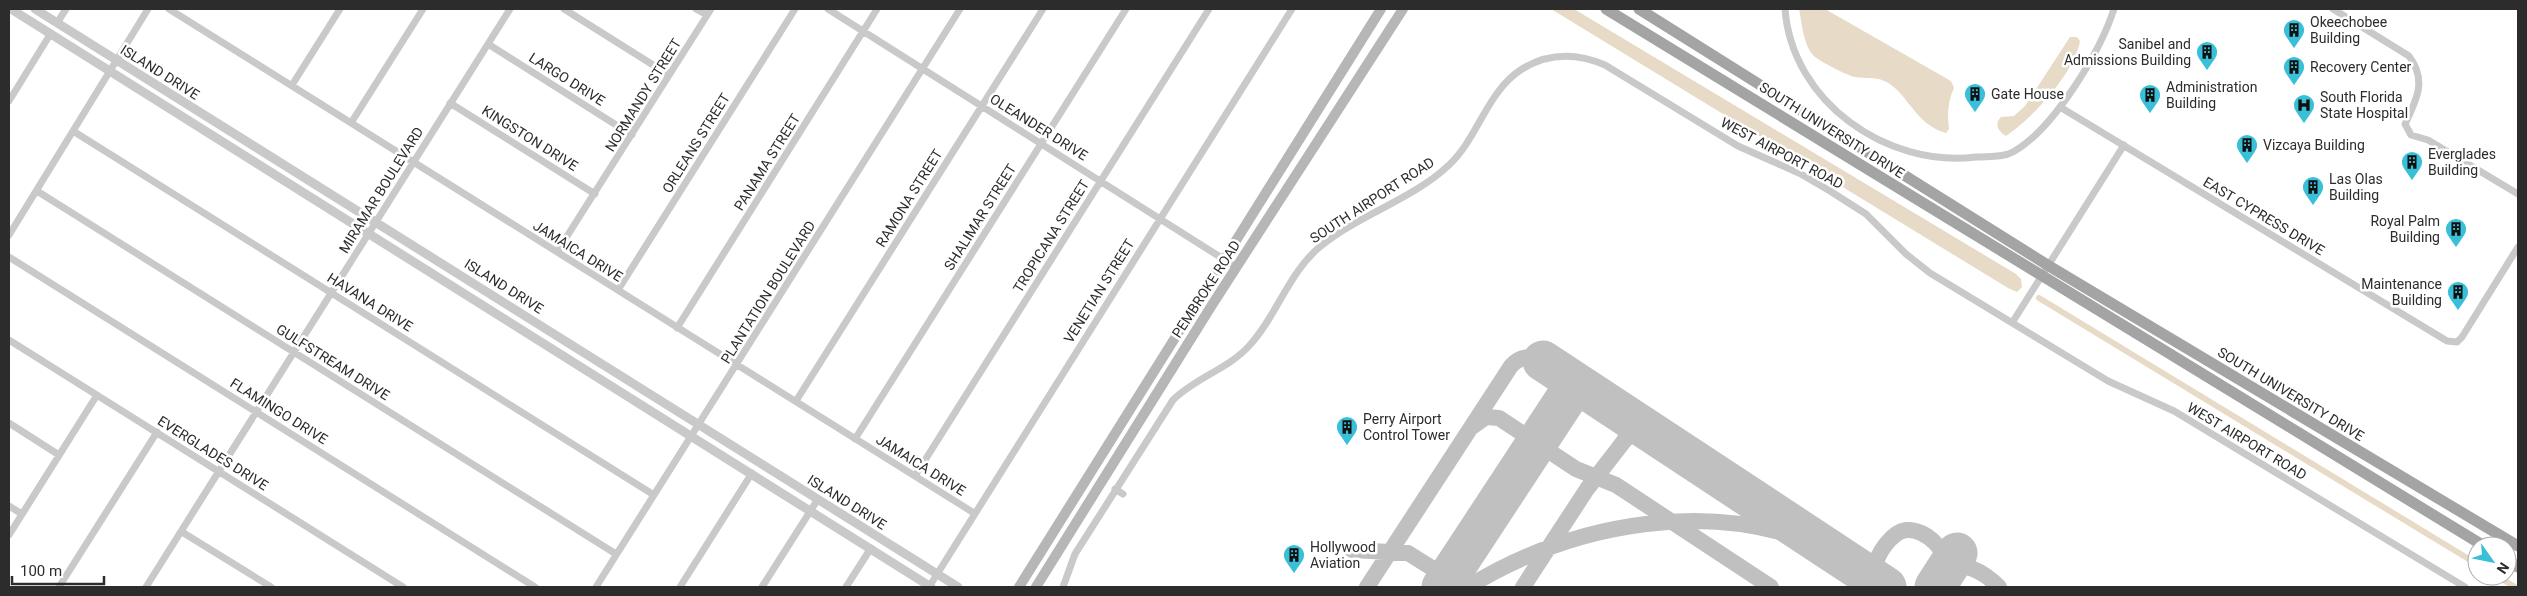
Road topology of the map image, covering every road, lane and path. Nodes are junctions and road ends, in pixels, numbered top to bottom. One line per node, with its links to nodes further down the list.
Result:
1 (11, 9): 29 (street, ISLAND DRIVE)
2 (35, 9): 27 (street, ISLAND DRIVE)
3 (66, 9): 27 (street)
4 (148, 9): 32 (street)
5 (169, 9): 36 (street, JAMAICA DRIVE)
6 (340, 9): 36 (street)
7 (423, 9): 41 (street)
8 (510, 9): 30 (street, MIRAMAR BOULEVARD)
9 (564, 9): 35 (street)
10 (696, 9): 26 (street)
11 (794, 9): 62 (street, ORLEANS STREET)
12 (828, 9): 28 (street, OLEANDER DRIVE)
13 (877, 9): 28 (street, PANAMA STREET)
14 (960, 9): 33 (street, PLANTATION BOULEVARD)
15 (1043, 9): 39 (street, RAMONA STREET)
16 (1126, 9): 44 (street, SHALIMAR STREET)
17 (1209, 9): 47 (street, TROPICANA STREET)
18 (1292, 9): 51 (street, VENETIAN STREET)
19 (1381, 9): 58 (main road, PEMBROKE ROAD)
20 (1403, 9): 60 (main road, PEMBROKE ROAD)
21 (1606, 9): 61 (main road, SOUTH UNIVERSITY DRIVE)
22 (1639, 9): 59 (main road, SOUTH UNIVERSITY DRIVE)
23 (1785, 9): 40 (street)
24 (2114, 9): 40 (street)
25 (2333, 9): 50 (street)
26 (709, 12): 35 (street, NORMANDY STREET)
27 (57, 23): 32 (street, ISLAND DRIVE)
28 (864, 31): 33 (street, OLEANDER DRIVE); 65 (street, PANAMA STREET)
29 (51, 33): 34 (street, ISLAND DRIVE); 37 (street)
30 (488, 44): 38 (street, MIRAMAR BOULEVARD); 43 (street, LARGO DRIVE)
31 (1548, 58): 64 (street, WEST AIRPORT ROAD); 81 (street, SOUTH AIRPORT ROAD)
32 (116, 61): 34 (street); 52 (street, ISLAND DRIVE)
33 (923, 68): 39 (street, OLEANDER DRIVE); 68 (street, PLANTATION BOULEVARD)
34 (110, 70): 42 (street); 53 (street, ISLAND DRIVE)
35 (669, 75): 43 (street, NORMANDY STREET)
36 (292, 85): 41 (street, JAMAICA DRIVE)
37 (9, 102)
38 (450, 103): 46 (street, MIRAMAR BOULEVARD); 49 (street, KINGSTON DRIVE)
39 (982, 106): 44 (street, OLEANDER DRIVE); 70 (street, RAMONA STREET)
40 (2060, 107): 45 (street, EAST CYPRESS DRIVE)
41 (351, 123): 46 (street, JAMAICA DRIVE)
42 (73, 131): 48 (street); 63 (street, HAVANA DRIVE)
43 (632, 135): 49 (street, NORMANDY STREET)
44 (1042, 143): 47 (street, OLEANDER DRIVE); 76 (street, SHALIMAR STREET)
45 (2124, 145): 55 (street, EAST CYPRESS DRIVE); 59 (street)
46 (413, 162): 52 (street, MIRAMAR BOULEVARD); 56 (street, JAMAICA DRIVE)
47 (1101, 180): 51 (street, OLEANDER DRIVE); 80 (street, TROPICANA STREET)
48 (37, 191): 54 (street); 67 (street, GULFSTREAM DRIVE)
49 (595, 194): 56 (street, NORMANDY STREET)
50 (2518, 194)
51 (1161, 217): 58 (street, OLEANDER DRIVE); 87 (street, VENETIAN STREET)
52 (376, 222): 53 (street, MIRAMAR BOULEVARD); 73 (street, ISLAND DRIVE)
53 (369, 233): 63 (street, MIRAMAR BOULEVARD); 75 (street, ISLAND DRIVE)
54 (9, 235)
55 (2518, 247)
56 (557, 252): 62 (street, JAMAICA DRIVE)
57 (9, 256): 71 (street, FLAMINGO DRIVE)
58 (1224, 260): 60 (street, OLEANDER DRIVE); 107 (main road, PEMBROKE ROAD)
59 (2049, 266): 61 (street); 92 (main road, SOUTH UNIVERSITY DRIVE)
60 (1236, 267): 108 (main road, PEMBROKE ROAD)
61 (2042, 278): 64 (street); 91 (main road, SOUTH UNIVERSITY DRIVE)
62 (618, 290): 65 (street, JAMAICA DRIVE)
63 (331, 293): 67 (street, MIRAMAR BOULEVARD); 83 (street, HAVANA DRIVE)
64 (2012, 323): 110 (street, WEST AIRPORT ROAD)
65 (677, 328): 68 (street, JAMAICA DRIVE)
66 (9, 340): 69 (street, EVERGLADES DRIVE)
67 (294, 352): 71 (street, MIRAMAR BOULEVARD); 94 (street, GULFSTREAM DRIVE)
68 (736, 365): 70 (street, JAMAICA DRIVE); 73 (street, PLANTATION BOULEVARD)
69 (98, 395): 74 (street, EVERGLADES DRIVE); 77 (street)
70 (796, 401): 76 (street, JAMAICA DRIVE)
71 (256, 412): 78 (street, MIRAMAR BOULEVARD); 100 (street, FLAMINGO DRIVE)
72 (9, 423): 77 (street)
73 (698, 425): 75 (street, PLANTATION BOULEVARD); 84 (street, ISLAND DRIVE)
74 (157, 432): 78 (street, EVERGLADES DRIVE); 96 (street)
75 (692, 436): 79 (street, ISLAND DRIVE); 83 (street, PLANTATION BOULEVARD)
76 (855, 439): 80 (street, JAMAICA DRIVE)
77 (59, 455): 88 (street)
78 (218, 471): 89 (street, MIRAMAR BOULEVARD); 99 (street, EVERGLADES DRIVE)
79 (752, 473): 86 (street, ISLAND DRIVE); 102 (street)
80 (915, 476): 87 (street, JAMAICA DRIVE)
81 (1115, 489): 82 (street); 109 (street, SOUTH AIRPORT ROAD)
82 (1123, 494)
83 (654, 495): 94 (street, PLANTATION BOULEVARD)
84 (818, 499): 86 (street); 95 (street, ISLAND DRIVE)
85 (9, 506): 88 (street)
86 (811, 510): 93 (street, ISLAND DRIVE); 103 (street)
87 (974, 513): 95 (street, VENETIAN STREET)
88 (22, 514): 90 (street)
89 (182, 532): 97 (street, MIRAMAR BOULEVARD); 98 (street)
90 (9, 535)
91 (2468, 536)
92 (2518, 546)
93 (871, 548): 104 (street); 105 (street, ISLAND DRIVE)
94 (616, 554): 101 (street, PLANTATION BOULEVARD)
95 (937, 574): 105 (street, VENETIAN STREET); 106 (street, ISLAND DRIVE)
96 (59, 587)
97 (146, 587)
98 (271, 587)
99 (404, 587)
100 (535, 587)
101 (596, 587)
102 (680, 587)
103 (762, 587)
104 (846, 587)
105 (930, 587)
106 (958, 587)
107 (1019, 587)
108 (1036, 587)
109 (1063, 587)
110 (2465, 587)

